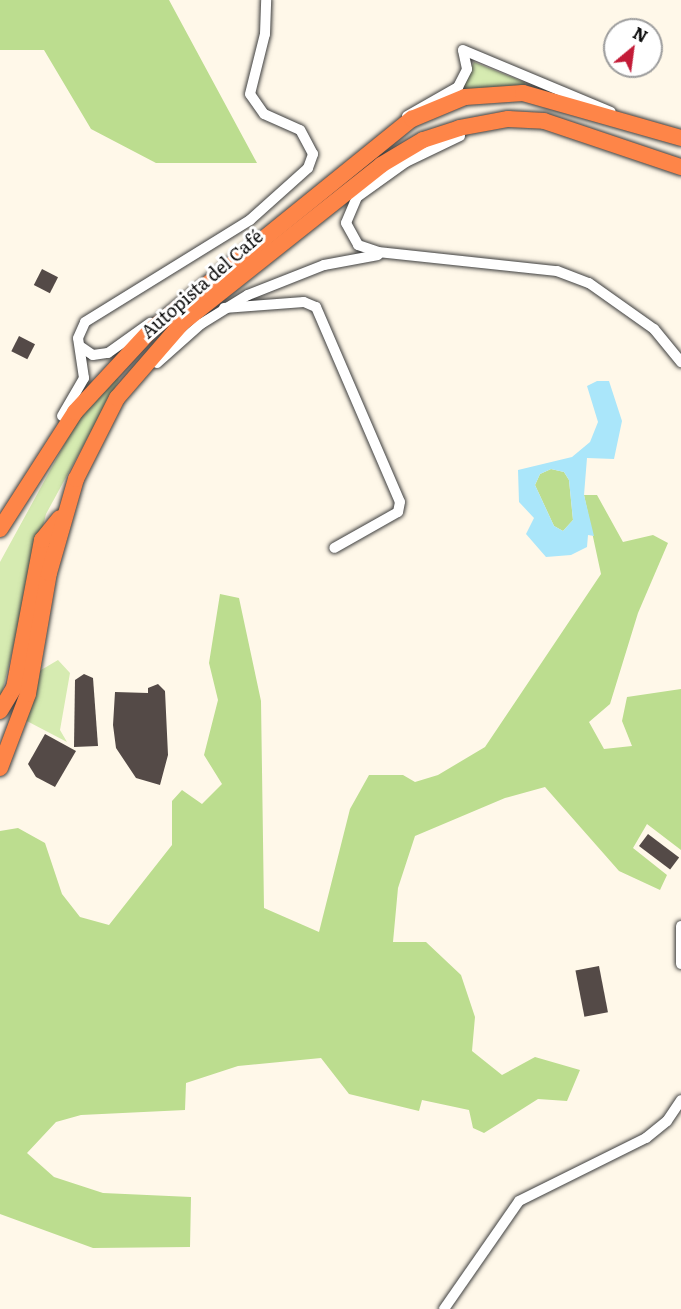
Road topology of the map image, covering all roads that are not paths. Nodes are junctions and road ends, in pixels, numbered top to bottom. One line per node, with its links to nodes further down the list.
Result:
1 (266, 0): 10 (street)
2 (586, 131): 6 (highway, Autopista del Café); 7 (street); 12 (highway, Autopista del Café)
3 (647, 131): 4 (highway, Autopista del Café); 5 (highway, Autopista del Café); 5 (street)
4 (681, 138)
5 (378, 143): 9 (highway, Autopista del Café)
6 (681, 167)
7 (406, 253): 8 (street); 11 (street)
8 (224, 308): 12 (street); 17 (street)
9 (169, 313): 10 (street); 13 (highway, Autopista del Café)
10 (81, 347): 13 (street)
11 (681, 362)
12 (106, 428): 14 (highway, Autopista del Café)
13 (57, 437): 15 (highway, Autopista del Café)
14 (63, 514): 18 (highway); 19 (highway, Autopista del Café)
15 (2, 525): 16 (highway)
16 (0, 542)
17 (334, 548)
18 (0, 711)
19 (0, 768)
20 (681, 926): 21 (street)
21 (681, 964)
22 (681, 1100): 23 (street)
23 (444, 1309)

